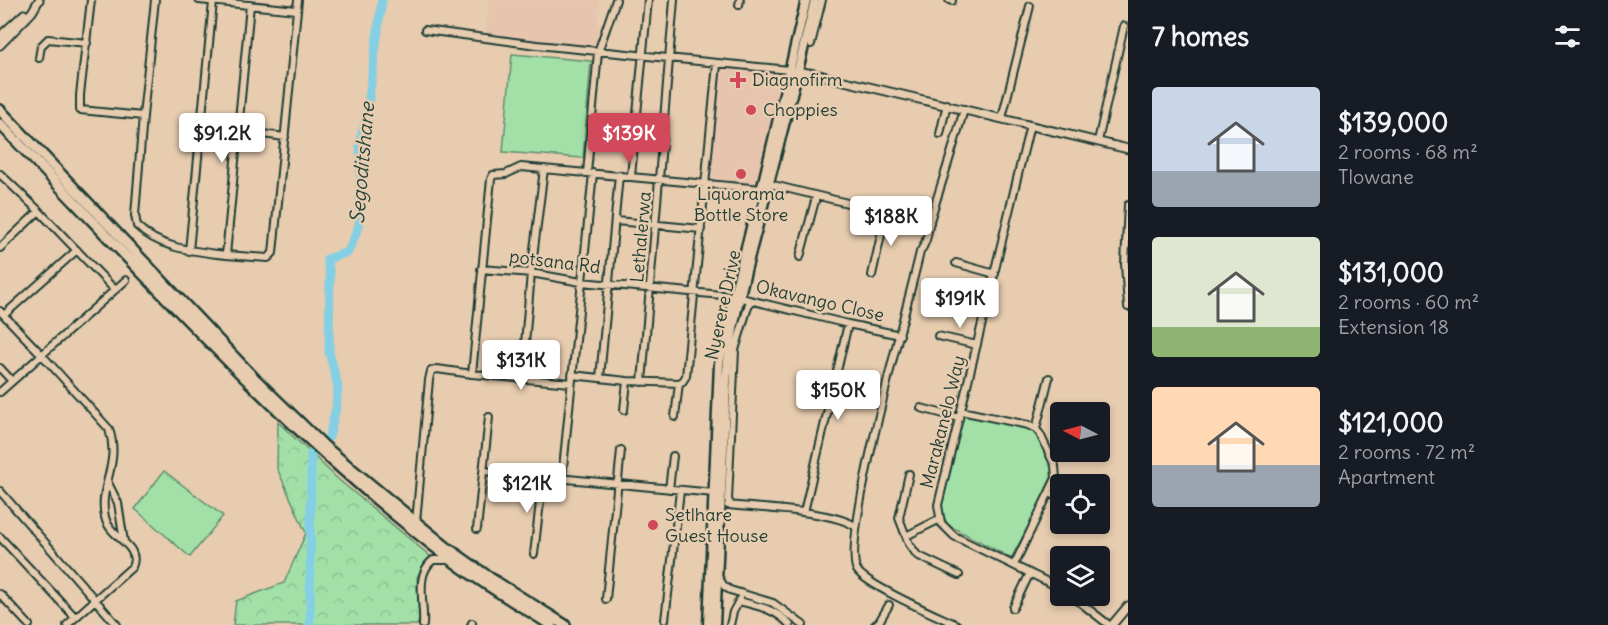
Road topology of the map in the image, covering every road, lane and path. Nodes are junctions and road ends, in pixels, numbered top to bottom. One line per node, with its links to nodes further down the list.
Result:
1 (92, 0): 21 (street)
2 (155, 0): 34 (street)
3 (199, 0): 12 (street)
4 (298, 0): 17 (street)
5 (616, 0): 24 (street)
6 (648, 0): 25 (street)
7 (674, 0): 26 (street, Lethalerwa)
8 (806, 0): 29 (main road, Nyerere Drive)
9 (815, 0): 30 (main road, Nyerere Drive)
10 (822, 0): 22 (street)
11 (221, 1): 12 (street); 15 (street)
12 (213, 2): 38 (street)
13 (38, 3): 20 (street); 23 (street)
14 (264, 3): 15 (street); 17 (street)
15 (250, 5): 39 (street)
16 (1030, 6): 35 (street)
17 (297, 10): 41 (street)
18 (1124, 26): 42 (street)
19 (425, 30): 24 (street)
20 (0, 36)
21 (87, 43): 27 (street); 34 (street)
22 (811, 44)
23 (0, 45)
24 (598, 52): 25 (street); 45 (street)
25 (642, 55): 26 (street); 48 (street)
26 (668, 57): 28 (street); 49 (street, Lethalerwa)
27 (39, 58)
28 (717, 64): 29 (street); 50 (street)
29 (789, 70): 30 (street); 51 (main road, Nyerere Drive)
30 (799, 72): 31 (street); 51 (main road, Nyerere Drive)
31 (947, 104): 32 (street); 40 (street)
32 (964, 109): 35 (street); 57 (street)
33 (0, 110): 101 (main road)
34 (143, 116): 62 (street)
35 (1002, 118): 37 (street)
36 (0, 124): 101 (main road)
37 (1030, 125): 42 (street); 68 (street, Marakanelo Way)
38 (200, 126): 39 (street); 62 (street)
39 (237, 130): 41 (street); 63 (street)
40 (940, 134)
41 (285, 137): 63 (street)
42 (1098, 141): 43 (street)
43 (1128, 149)
44 (544, 169): 45 (street); 66 (street); 67 (street)
45 (590, 173): 47 (street); 71 (street)
46 (0, 174): 54 (street)
47 (619, 175): 48 (street); 56 (street)
48 (632, 176): 49 (street)
49 (660, 179): 50 (street); 58 (street, Lethalerwa)
50 (706, 183): 51 (street); 59 (street)
51 (765, 187): 52 (street); 76 (main road, Nyerere Drive)
52 (816, 197): 55 (street); 64 (street)
53 (1128, 205): 78 (street)
54 (39, 210): 60 (street); 61 (street)
55 (886, 213): 57 (street); 69 (street)
56 (616, 221): 58 (street); 72 (street)
57 (930, 223): 81 (street)
58 (657, 225): 59 (street); 73 (street, Lethalerwa)
59 (701, 229): 75 (street)
60 (0, 248)
61 (77, 250): 74 (street); 79 (street)
62 (189, 251): 63 (street)
63 (226, 255)
64 (800, 257)
65 (956, 263): 68 (street)
66 (481, 268): 67 (street, potsana Rd); 86 (street)
67 (531, 273): 71 (street, potsana Rd); 89 (street)
68 (995, 273): 83 (street, Marakanelo Way)
69 (872, 275)
70 (126, 280): 74 (street)
71 (581, 282): 72 (street, potsana Rd); 90 (street)
72 (609, 284): 73 (street, potsana Rd); 87 (street)
73 (651, 288): 75 (street, potsana Rd); 93 (street, Lethalerwa)
74 (115, 290): 84 (street)
75 (694, 291): 76 (street, potsana Rd); 94 (street)
76 (737, 297): 77 (street, Okavango Close); 117 (main road, Nyerere Drive); 118 (main road, Nyerere Drive)
77 (750, 300): 80 (street, Okavango Close); 119 (street)
78 (1128, 307)
79 (2, 313): 84 (street)
80 (848, 324): 81 (street, Okavango Close); 120 (street)
81 (900, 334): 123 (street)
82 (938, 336): 83 (street)
83 (977, 345): 98 (street, Marakanelo Way)
84 (42, 355): 91 (street); 111 (street)
85 (0, 368): 91 (street)
86 (472, 374): 89 (street); 122 (street)
87 (600, 378): 90 (street); 92 (street)
88 (1049, 378): 102 (street)
89 (522, 379): 90 (street)
90 (572, 379): 110 (street)
91 (12, 381): 95 (street)
92 (627, 381): 93 (street); 97 (street)
93 (642, 382): 94 (street)
94 (678, 383): 100 (street)
95 (0, 392)
96 (921, 408): 98 (street)
97 (624, 410)
98 (960, 414): 102 (street); 121 (street, Marakanelo Way)
99 (489, 417): 106 (street)
100 (675, 417)
101 (291, 418): 103 (main road)
102 (1036, 429): 108 (street)
103 (322, 448): 122 (main road); 129 (main road)
104 (621, 450): 112 (street)
105 (673, 456): 113 (street)
106 (484, 471): 109 (street); 124 (street)
107 (909, 474): 125 (street)
108 (1056, 474)
109 (543, 476): 110 (street); 128 (street)
110 (562, 478): 112 (street)
111 (108, 483): 127 (street); 127 (street)
112 (617, 484): 113 (street); 139 (street)
113 (669, 489): 115 (street)
114 (0, 491): 140 (street)
115 (680, 491): 117 (street); 147 (street)
116 (1050, 493): 130 (street)
117 (714, 494): 154 (main road, Nyerere Drive)
118 (720, 504): 119 (street); 132 (main road, Nyerere Drive)
119 (731, 505): 120 (street)
120 (804, 512): 123 (street)
121 (940, 519): 125 (street); 130 (street)
122 (416, 523): 153 (main road)
123 (856, 527): 160 (street)
124 (477, 529)
125 (906, 536): 133 (street)
126 (0, 537): 146 (street)
127 (124, 543): 140 (street)
128 (534, 554)
129 (451, 560): 151 (street); 152 (main road)
130 (1014, 565): 131 (street)
131 (1030, 573): 134 (street); 145 (street)
132 (717, 575): 135 (street); 138 (main road, Nyerere Drive)
133 (959, 575)
134 (1050, 583)
135 (730, 590): 136 (street); 138 (street)
136 (743, 593): 141 (street); 158 (street)
137 (0, 594): 148 (street)
138 (716, 596): 155 (main road, Nyerere Drive)
139 (606, 599)
140 (94, 600): 146 (street); 150 (street)
141 (739, 602): 156 (street); 157 (street)
142 (889, 605): 159 (street)
143 (1084, 606): 161 (street)
144 (1128, 606): 161 (street)
145 (1013, 608)
146 (75, 617): 149 (street)
147 (665, 620)
148 (29, 625)
149 (67, 625)
150 (117, 625)
151 (423, 625)
152 (551, 625)
153 (565, 625)
154 (708, 625)
155 (715, 625)
156 (730, 625)
157 (790, 625)
158 (803, 625)
159 (875, 625)
160 (956, 625)
161 (1110, 625)

